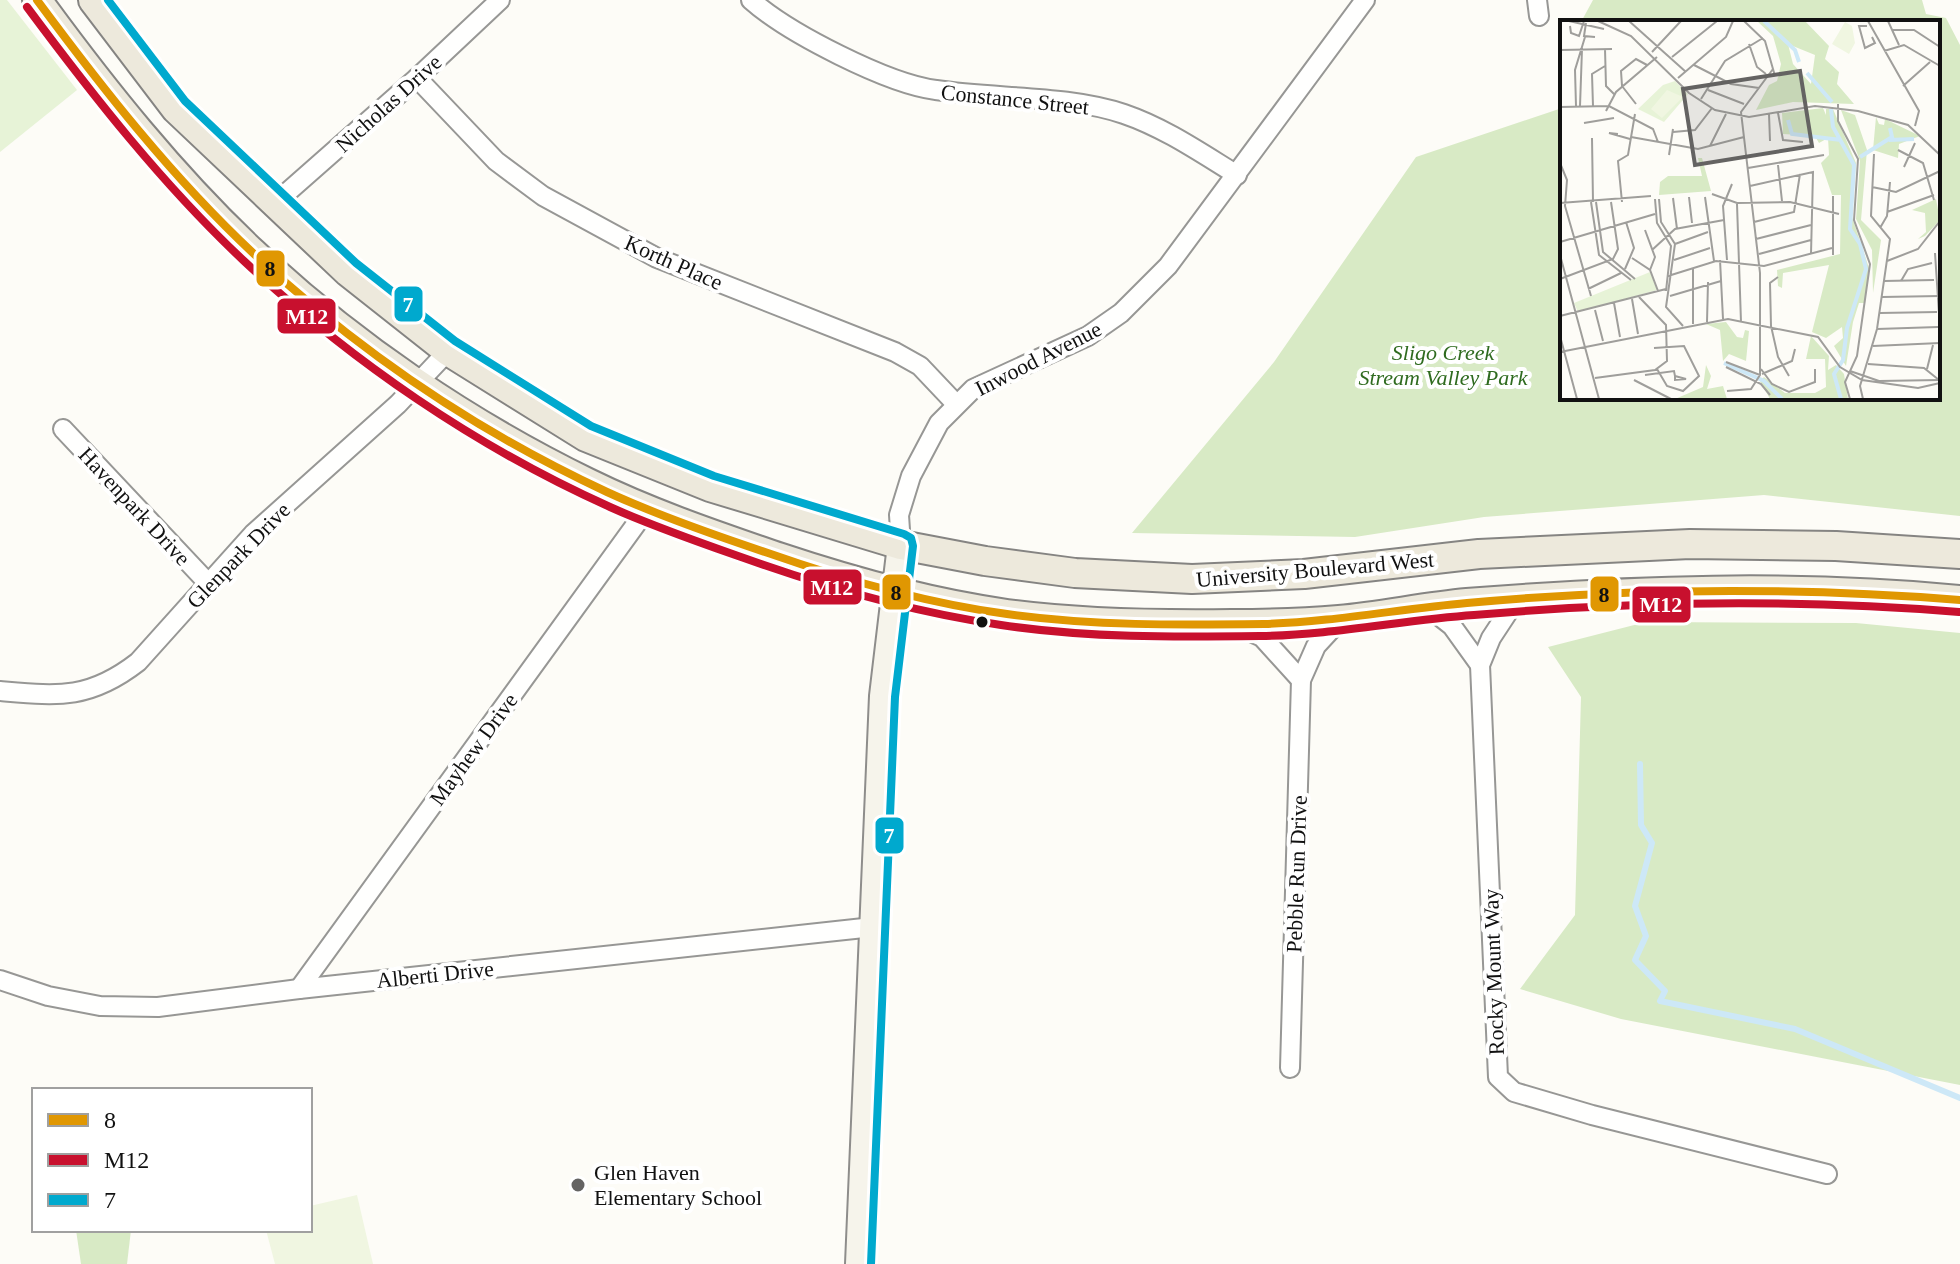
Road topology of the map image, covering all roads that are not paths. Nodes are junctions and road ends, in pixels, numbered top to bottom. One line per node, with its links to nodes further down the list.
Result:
1 (37, 0): 10 (main road, University Boulevard West)
2 (93, 0): 8 (main road, University Boulevard West)
3 (500, 0): 6 (street, Nicholas Drive)
4 (751, 0): 7 (street, Constance Street)
5 (1365, 0): 7 (street, Inwood Avenue)
6 (417, 78): 8 (street, Nicholas Drive); 11 (street, Korth Place)
7 (1237, 175): 11 (street, Inwood Avenue)
8 (274, 204): 9 (main road, University Boulevard West)
9 (448, 351): 10 (street, Glenpark Drive); 14 (main road, University Boulevard West)
10 (417, 385): 13 (main road, University Boulevard West); 16 (street, Glenpark Drive)
11 (956, 404): 14 (street, Inwood Avenue)
12 (63, 429): 16 (street, Havenpark Drive)
13 (647, 509): 17 (main road, University Boulevard West); 28 (street, Mayhew Drive)
14 (901, 545): 15 (main road, University Boulevard West); 17 (street, Inwood Avenue)
15 (1960, 554)
16 (207, 582): 25 (street, Glenpark Drive)
17 (895, 594): 22 (main road, University Boulevard West); 26 (street, Inwood Avenue)
18 (1516, 600): 19 (main road, University Boulevard West); 20 (main road, University Boulevard West); 23 (street, Rocky Mount Way)
19 (1960, 600)
20 (1429, 608): 21 (main road, University Boulevard West); 23 (street)
21 (1340, 620): 22 (main road, University Boulevard West); 24 (street, Pebble Run Drive)
22 (1234, 624): 24 (street)
23 (1480, 665): 30 (street, Rocky Mount Way)
24 (1301, 680): 29 (street, Pebble Run Drive)
25 (0, 691)
26 (873, 927): 28 (street, Alberti Drive); 31 (street, Inwood Avenue)
27 (0, 980): 28 (street, Alberti Drive)
28 (299, 989)
29 (1290, 1068)
30 (1827, 1174)
31 (859, 1264)

